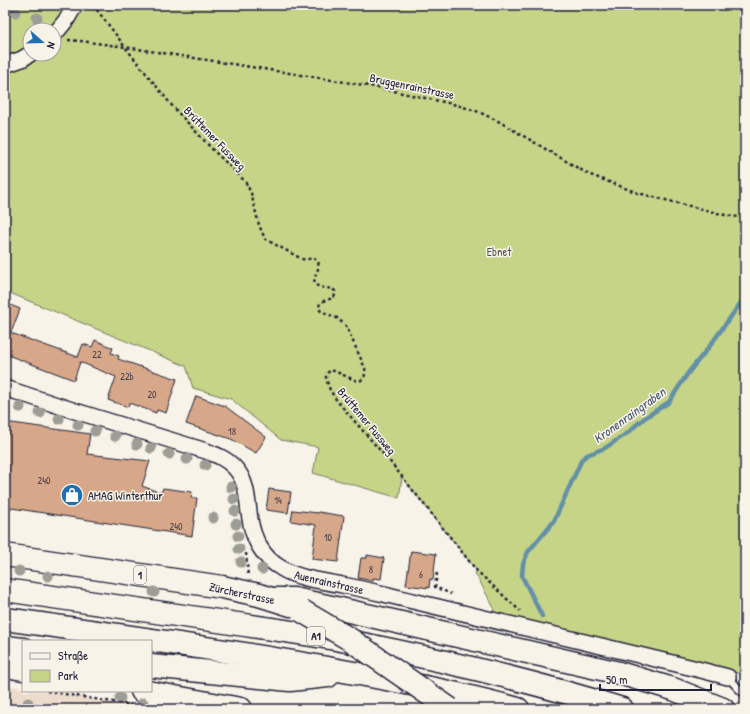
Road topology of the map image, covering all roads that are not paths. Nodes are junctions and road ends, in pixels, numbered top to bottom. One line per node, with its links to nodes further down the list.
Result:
1 (75, 5): 2 (street)
2 (62, 30)
3 (22, 59): 4 (street)
4 (5, 66)
5 (5, 388): 18 (street, Auenrainstrasse)
6 (5, 555): 8 (main road, Zürcherstrasse / 1)
7 (5, 590): 24 (main road, A1)
8 (273, 599): 22 (main road, Zürcherstrasse / 1, bridge); 25 (main road)
9 (5, 619): 10 (main road)
10 (148, 640)
11 (152, 641): 17 (main road)
12 (5, 647): 13 (main road)
13 (22, 650)
14 (5, 666): 16 (main road)
15 (152, 666): 17 (main road)
16 (22, 669)
17 (357, 673): 23 (main road)
18 (728, 677): 19 (lane)
19 (745, 694)
20 (139, 699): 21 (main road)
21 (241, 709)
22 (450, 709)
23 (518, 709)
24 (622, 709)
25 (723, 709)

